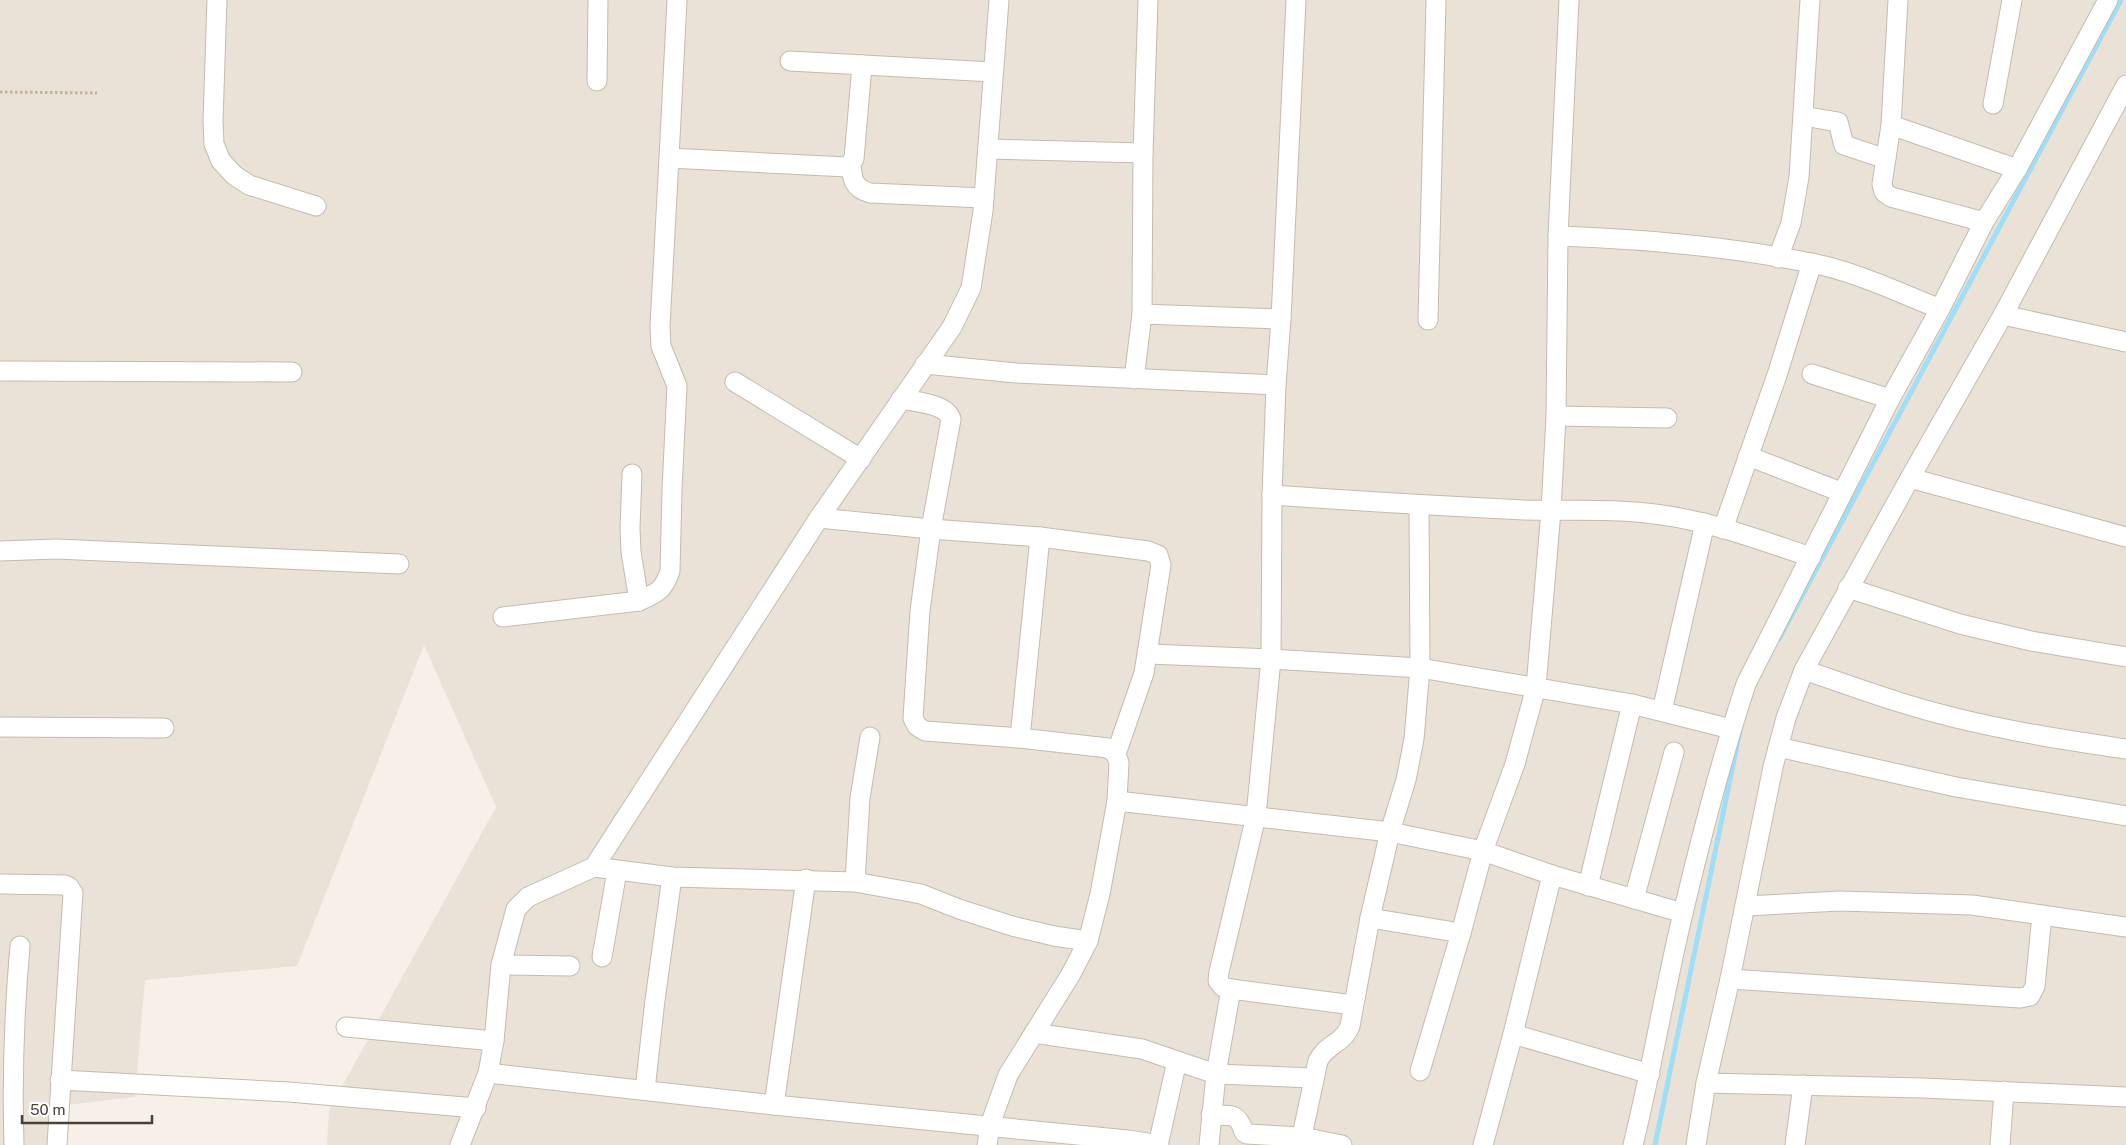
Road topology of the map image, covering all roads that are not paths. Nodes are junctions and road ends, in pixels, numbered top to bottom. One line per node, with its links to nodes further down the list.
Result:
1 (217, 0): 28 (street)
2 (598, 0): 16 (street)
3 (677, 0): 23 (street)
4 (999, 0): 15 (street)
5 (1148, 0): 22 (street)
6 (1296, 0): 36 (street)
7 (1436, 0): 37 (street)
8 (1569, 0): 30 (street)
9 (1810, 0): 19 (street)
10 (1898, 0): 20 (street)
11 (2012, 0): 18 (street)
12 (2108, 0): 26 (street)
13 (790, 61): 14 (street)
14 (862, 65): 15 (street); 25 (street)
15 (993, 72): 21 (street)
16 (597, 81)
17 (2126, 85): 35 (street)
18 (1993, 104)
19 (1803, 116): 24 (street); 31 (street)
20 (1890, 125): 24 (street); 26 (street)
21 (988, 149): 22 (street); 27 (street)
22 (1143, 153): 34 (street)
23 (669, 158): 25 (street); 68 (street)
24 (1886, 159): 29 (street)
25 (851, 163): 27 (street)
26 (2017, 169): 29 (street)
27 (984, 198): 39 (street)
28 (316, 206)
29 (1984, 222): 33 (street)
30 (1558, 236): 31 (street); 48 (street)
31 (1778, 258): 32 (street)
32 (1812, 263): 33 (street); 50 (street)
33 (1940, 309): 47 (street)
34 (1142, 314): 36 (street); 43 (street)
35 (2003, 315): 38 (street); 53 (street)
36 (1281, 319): 45 (street)
37 (1428, 320)
38 (2126, 342)
39 (925, 364): 43 (street); 46 (street)
40 (0, 371): 41 (street)
41 (292, 372)
42 (1812, 374): 47 (street)
43 (1134, 379): 45 (street)
44 (735, 382): 51 (street)
45 (1276, 384): 55 (street)
46 (901, 399): 51 (street); 60 (street)
47 (1890, 399): 54 (street)
48 (1556, 416): 49 (street); 57 (street)
49 (1667, 418)
50 (1748, 456): 54 (street); 61 (street)
51 (861, 459): 58 (street)
52 (632, 474): 68 (street)
53 (1910, 478): 63 (street); 67 (street)
54 (1841, 492): 65 (street)
55 (1272, 495): 56 (street); 72 (street)
56 (1419, 505): 57 (street); 73 (street)
57 (1551, 511): 59 (street); 75 (street)
58 (819, 518): 60 (street); 92 (street)
59 (1705, 523): 61 (street); 77 (street)
60 (931, 529): 62 (street); 82 (street)
61 (1723, 529): 65 (street)
62 (1040, 537): 70 (street); 82 (street)
63 (2126, 537)
64 (0, 551): 66 (street)
65 (1811, 557): 80 (street)
66 (399, 564)
67 (1848, 588): 71 (street); 74 (street)
68 (639, 601): 69 (street)
69 (503, 617)
70 (1149, 654): 72 (street); 86 (street)
71 (2126, 657)
72 (1271, 659): 73 (street); 88 (street)
73 (1420, 668): 75 (street); 90 (street)
74 (1804, 670): 83 (street); 84 (street)
75 (1536, 687): 76 (street); 91 (street)
76 (1632, 704): 77 (street); 99 (street)
77 (1662, 711): 80 (street)
78 (0, 726): 79 (street)
79 (164, 728)
80 (1731, 729): 102 (street)
81 (870, 737): 97 (street)
82 (1020, 738): 86 (street)
83 (1778, 746): 89 (street); 101 (street)
84 (2126, 749)
85 (1674, 752): 100 (street)
86 (1116, 754): 87 (street)
87 (1117, 801): 88 (street); 107 (street)
88 (1256, 816): 90 (street); 113 (street)
89 (2126, 816)
90 (1390, 832): 91 (street); 104 (street)
91 (1483, 851): 94 (street); 106 (street)
92 (594, 867): 93 (street); 110 (street)
93 (617, 870): 95 (street); 109 (street)
94 (1552, 875): 99 (street); 117 (street)
95 (672, 877): 96 (street); 128 (street)
96 (806, 879): 97 (street); 131 (street)
97 (856, 882): 107 (street)
98 (0, 884): 125 (street)
99 (1588, 886): 100 (street)
100 (1634, 899): 102 (street)
101 (1745, 906): 103 (street); 112 (street)
102 (1683, 913): 123 (street)
103 (2042, 916): 105 (street); 112 (street)
104 (1370, 918): 106 (street); 114 (street)
105 (2126, 927)
106 (1461, 933): 120 (street)
107 (1088, 941): 116 (street)
108 (20, 946): 137 (street)
109 (602, 957)
110 (501, 966): 111 (street); 118 (street)
111 (570, 966)
112 (1730, 979): 126 (street)
113 (1231, 989): 114 (street); 122 (street)
114 (1353, 1006): 124 (street)
115 (346, 1027): 118 (street)
116 (1034, 1033): 119 (street); 134 (street)
117 (1513, 1034): 123 (street); 144 (street)
118 (494, 1041): 121 (street)
119 (1177, 1061): 122 (street); 141 (street)
120 (1420, 1071)
121 (488, 1073): 128 (street); 132 (street)
122 (1216, 1074): 124 (street); 133 (street)
123 (1650, 1074): 145 (street)
124 (1314, 1078): 135 (street)
125 (60, 1080): 132 (street); 138 (street)
126 (1706, 1083): 127 (street); 146 (street)
127 (1803, 1085): 129 (street); 147 (street)
128 (645, 1090): 131 (street)
129 (2004, 1091): 130 (street); 148 (street)
130 (2126, 1097)
131 (774, 1105): 134 (street)
132 (476, 1108): 139 (street)
133 (1211, 1115): 135 (street); 142 (street)
134 (990, 1125): 136 (street); 140 (street)
135 (1301, 1141): 143 (street)
136 (1128, 1142): 141 (street)
137 (14, 1145)
138 (57, 1145)
139 (460, 1145)
140 (987, 1145)
141 (1159, 1145)
142 (1209, 1145)
143 (1342, 1145)
144 (1483, 1145)
145 (1633, 1145)
146 (1696, 1145)
147 (1795, 1145)
148 (2000, 1145)

